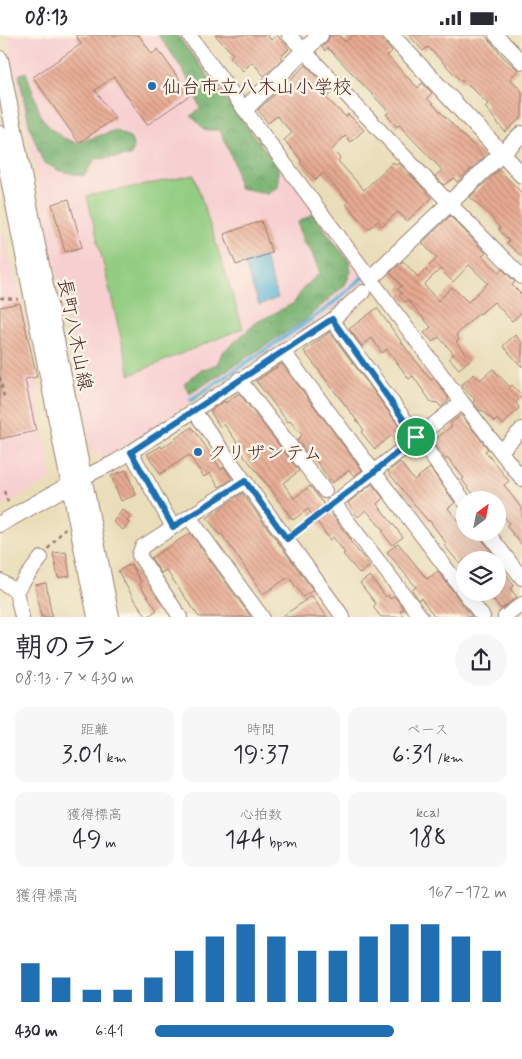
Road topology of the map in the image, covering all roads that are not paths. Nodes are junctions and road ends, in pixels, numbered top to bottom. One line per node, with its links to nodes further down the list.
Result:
1 (188, 35): 9 (street)
2 (290, 35): 6 (street)
3 (320, 35): 6 (street)
4 (392, 35): 12 (street)
5 (496, 35): 8 (street)
6 (304, 50): 9 (street); 14 (street)
7 (0, 59): 28 (street, 長町八木山線)
8 (522, 62)
9 (244, 109): 16 (street)
10 (522, 134): 12 (street)
11 (0, 135): 28 (street)
12 (501, 154): 13 (street); 14 (street)
13 (522, 175)
14 (450, 204): 15 (street); 16 (street)
15 (522, 277)
16 (367, 285): 17 (street); 20 (street)
17 (332, 319): 18 (street); 23 (street)
18 (283, 351): 19 (street); 26 (street)
19 (239, 379): 21 (street); 30 (street)
20 (462, 402): 23 (street); 24 (street)
21 (194, 411): 25 (street); 29 (street)
22 (522, 429): 24 (street)
23 (416, 437): 26 (street); 31 (street)
24 (501, 451): 27 (street)
25 (131, 452): 28 (street); 34 (street)
26 (374, 472): 47 (street); 48 (street)
27 (522, 479)
28 (77, 481): 33 (street); 42 (street); 43 (street, 長町八木山線)
29 (245, 481): 32 (street); 46 (street)
30 (325, 491)
31 (457, 491)
32 (189, 517): 34 (street); 45 (street)
33 (0, 524)
34 (173, 527): 44 (street)
35 (494, 541): 37 (street)
36 (41, 558): 39 (street)
37 (522, 578)
38 (0, 581): 39 (street)
39 (16, 591): 41 (street)
40 (522, 604): 49 (street)
41 (22, 617)
42 (96, 617)
43 (111, 617)
44 (180, 617)
45 (262, 617)
46 (344, 617)
47 (421, 617)
48 (483, 617)
49 (505, 617)

